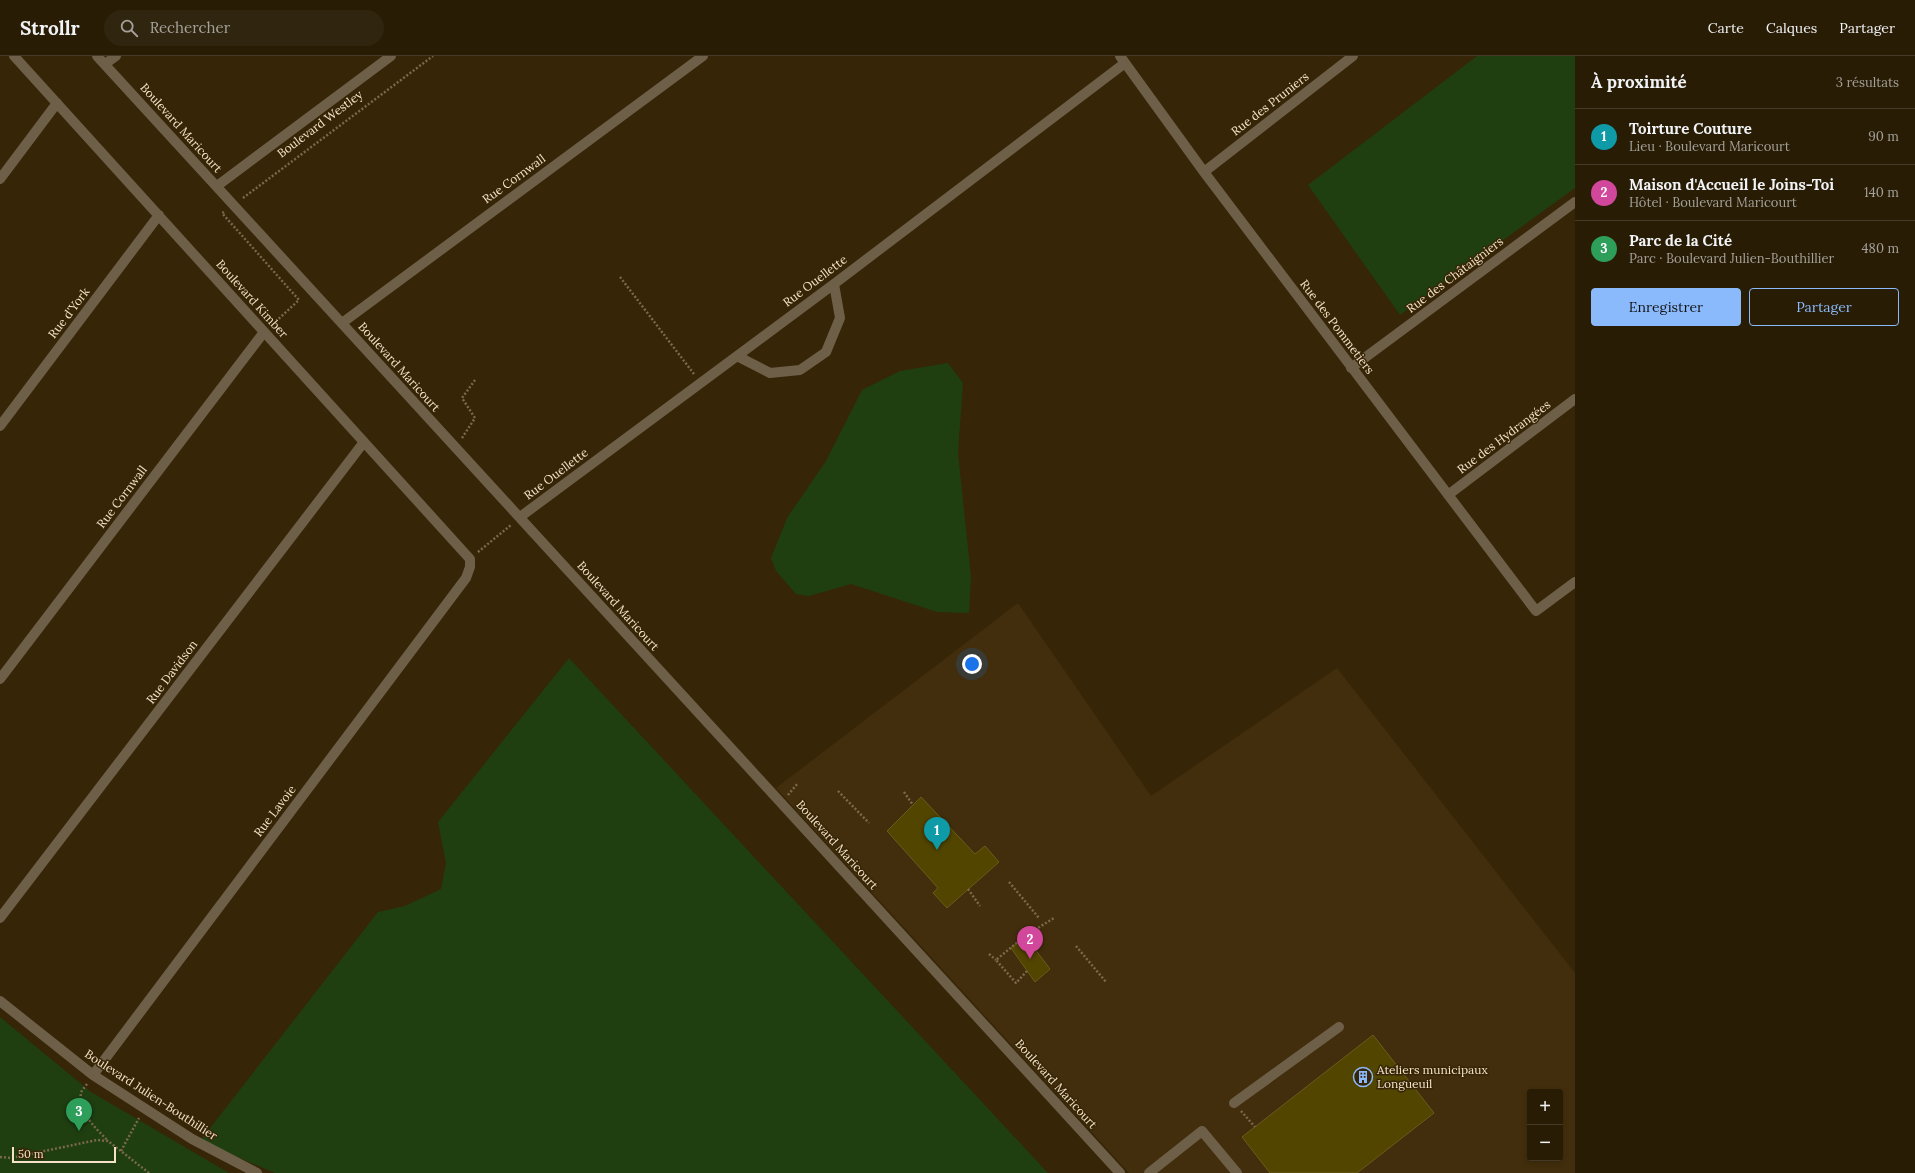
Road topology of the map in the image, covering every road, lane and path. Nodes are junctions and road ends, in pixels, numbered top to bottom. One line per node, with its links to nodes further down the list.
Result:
1 (14, 56): 10 (street, Boulevard Kimber)
2 (97, 56): 9 (street, Boulevard Maricourt)
3 (116, 56): 9 (street)
4 (392, 56): 13 (street, Boulevard Westley)
5 (433, 56): 15 (path, Boulevard Westley)
6 (703, 56): 19 (street, Rue Cornwall)
7 (1352, 56): 11 (street, Rue des Pruniers)
8 (1123, 60): 11 (street, Rue des Pommetiers); 18 (street, Rue Ouellette)
9 (105, 64): 13 (street, Boulevard Maricourt)
10 (57, 103): 12 (street); 16 (street, Boulevard Kimber)
11 (1204, 172): 23 (street, Rue des Pommetiers)
12 (0, 179)
13 (217, 186): 15 (street, Boulevard Maricourt)
14 (1575, 202): 23 (street, Rue des Châtaigniers)
15 (234, 205): 19 (street, Boulevard Maricourt); 20 (path, Boulevard Westley)
16 (159, 215): 21 (street, Boulevard Kimber); 27 (street, Rue d'York)
17 (620, 278): 25 (path)
18 (834, 284): 22 (street, Rue Ouellette); 22 (street)
19 (342, 323): 29 (street, Boulevard Maricourt)
20 (273, 324)
21 (264, 332): 28 (street, Boulevard Kimber); 38 (street, Rue Cornwall)
22 (737, 356): 25 (street, Rue Ouellette)
23 (1351, 368): 30 (street, Rue des Pommetiers)
24 (475, 380): 29 (path)
25 (701, 383): 31 (street, Rue Ouellette)
26 (1575, 399): 30 (street, Rue des Hydrangées)
27 (0, 426)
28 (364, 442): 36 (street, Boulevard Kimber); 46 (street, Rue Davidson)
29 (456, 448): 31 (street, Boulevard Maricourt)
30 (1448, 495): 37 (street, Rue des Pommetiers)
31 (520, 517): 33 (path); 65 (street, Boulevard Maricourt)
32 (494, 531): 33 (path)
33 (493, 539): 34 (path); 35 (path)
34 (501, 541)
35 (478, 552)
36 (470, 559): 56 (street, Rue Lavoie)
37 (1575, 582)
38 (0, 679)
39 (838, 791): 42 (path)
40 (904, 792): 41 (path)
41 (914, 805)
42 (870, 823)
43 (1009, 882): 47 (path)
44 (968, 890): 45 (path)
45 (980, 906)
46 (0, 918)
47 (1039, 918)
48 (1054, 918): 51 (path)
49 (1076, 946): 53 (path)
50 (990, 954): 51 (path)
51 (996, 960): 52 (path)
52 (1027, 971)
53 (1106, 982)
54 (0, 1001): 56 (street, Boulevard Julien-Bouthillier)
55 (1339, 1027): 57 (street)
56 (93, 1075): 58 (street, Boulevard Julien-Bouthillier); 60 (path)
57 (1234, 1103): 59 (path)
58 (144, 1109): 61 (path); 64 (street, Boulevard Julien-Bouthillier)
59 (1255, 1127)
60 (108, 1141): 61 (path); 62 (path)
61 (121, 1151): 63 (path)
62 (0, 1157)
63 (149, 1173)
64 (257, 1173)
65 (1120, 1173)
66 (1149, 1173): 67 (street)
67 (1237, 1173)

